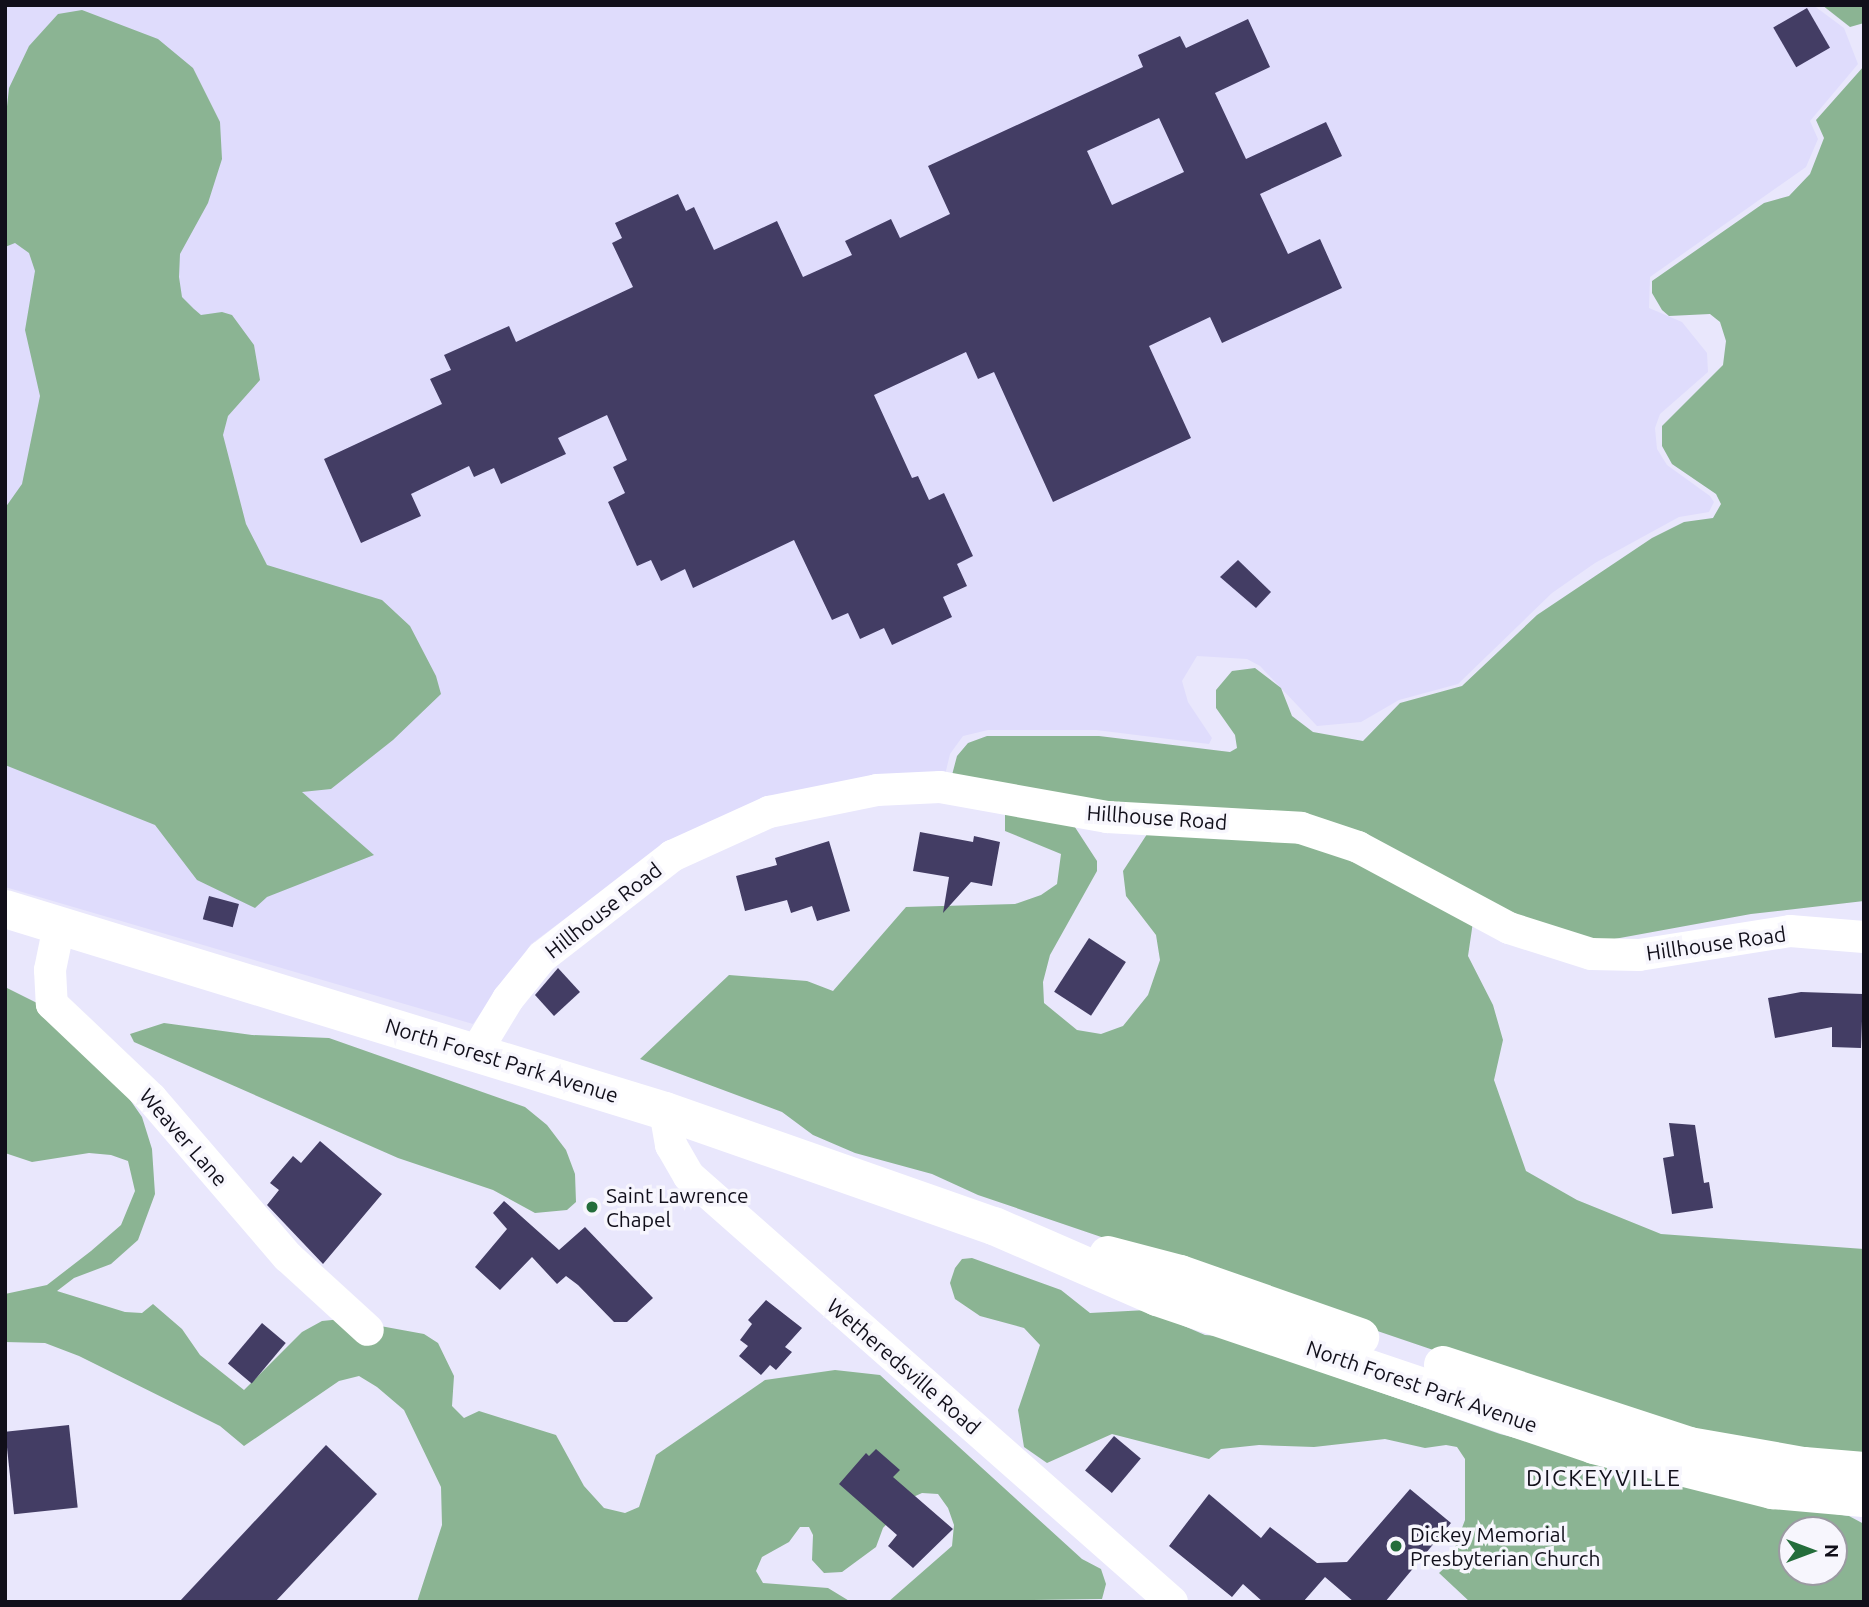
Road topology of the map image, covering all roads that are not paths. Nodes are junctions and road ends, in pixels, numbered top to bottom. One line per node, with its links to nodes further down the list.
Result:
1 (5, 909): 2 (main road, North Forest Park Avenue)
2 (59, 926): 4 (main road, North Forest Park Avenue); 7 (street, Weaver Lane)
3 (1864, 937): 4 (street, Hillhouse Road)
4 (477, 1051): 5 (main road, North Forest Park Avenue)
5 (665, 1111): 6 (main road, North Forest Park Avenue); 10 (street, Wetheredsville Road)
6 (994, 1226): 8 (main road, North Forest Park Avenue); 9 (main road, North Forest Park Avenue)
7 (368, 1330)
8 (1864, 1471)
9 (1864, 1498)
10 (1172, 1602)

